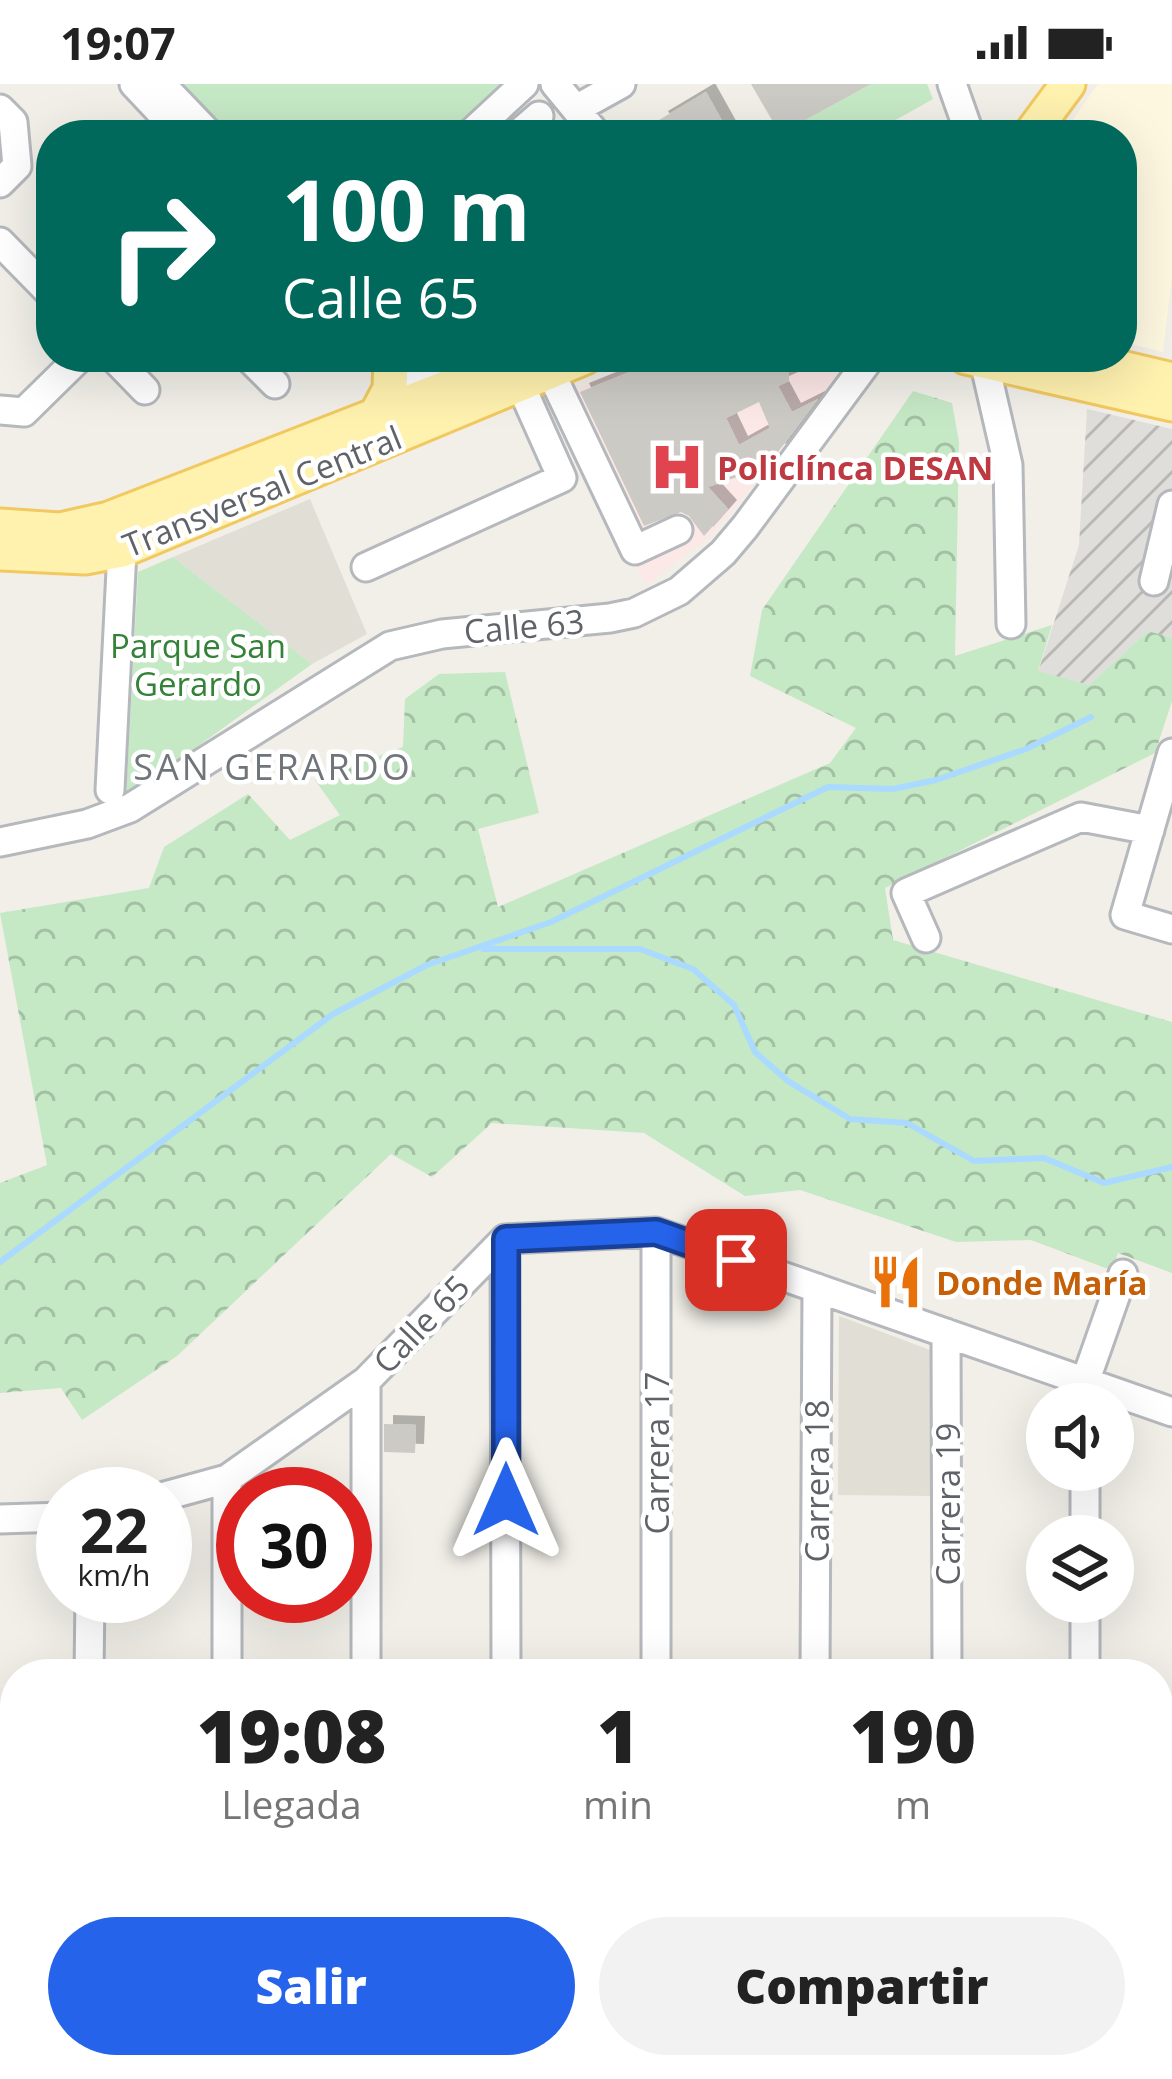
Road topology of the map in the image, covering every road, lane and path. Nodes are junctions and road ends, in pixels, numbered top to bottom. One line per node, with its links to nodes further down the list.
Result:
1 (134, 84): 11 (street)
2 (161, 84): 12 (street)
3 (524, 84): 13 (street)
4 (555, 84): 9 (street)
5 (621, 84): 9 (street)
6 (952, 84): 16 (street)
7 (1068, 84): 17 (main road)
8 (0, 109): 18 (street)
9 (575, 110): 15 (street)
10 (538, 116): 14 (street)
11 (168, 120)
12 (196, 120)
13 (485, 120)
14 (534, 120)
15 (583, 120)
16 (965, 120)
17 (1041, 120)
18 (0, 183)
19 (0, 242): 20 (street)
20 (36, 279)
21 (65, 372): 39 (street)
22 (128, 372): 36 (street)
23 (263, 372): 35 (street)
24 (392, 372): 40 (main road)
25 (413, 372): 37 (street)
26 (432, 372): 37 (street)
27 (529, 372): 37 (main road)
28 (532, 372): 46 (street)
29 (533, 372): 43 (street)
30 (861, 372): 51 (street, Calle 63)
31 (979, 372): 48 (street)
32 (1032, 372): 38 (main road)
33 (1137, 372): 34 (main road)
34 (1172, 380)
35 (275, 384)
36 (145, 390)
37 (450, 400): 40 (main road, Transversal Central); 44 (main road, Transversal Central)
38 (1172, 404)
39 (0, 410)
40 (376, 415): 42 (main road, Transversal Central)
41 (1172, 505): 47 (street)
42 (0, 526)
43 (679, 530)
44 (122, 550): 45 (main road, Transversal Central); 51 (street)
45 (0, 553)
46 (367, 566)
47 (1154, 581)
48 (1011, 624)
49 (1172, 753): 50 (street)
50 (1166, 799): 52 (street)
51 (109, 804): 53 (street)
52 (1150, 830): 54 (street); 55 (street)
53 (0, 842)
54 (1172, 928)
55 (926, 938)
56 (656, 1232): 57 (street); 59 (street); 76 (street, Carrera 17)
57 (506, 1239): 61 (street, Calle 65); 75 (street)
58 (1123, 1274): 63 (street)
59 (817, 1288): 60 (street); 77 (street, Carrera 18)
60 (946, 1334): 62 (street); 78 (street, Carrera 19)
61 (366, 1381): 66 (street, Calle 65); 74 (street)
62 (1061, 1383)
63 (1088, 1383)
64 (1134, 1404): 65 (street)
65 (1172, 1412)
66 (244, 1467)
67 (36, 1518): 68 (street)
68 (0, 1519)
69 (90, 1623): 72 (street)
70 (227, 1623): 73 (street)
71 (1085, 1623): 79 (street)
72 (89, 1659)
73 (227, 1659)
74 (366, 1659)
75 (506, 1659)
76 (656, 1659)
77 (815, 1659)
78 (947, 1659)
79 (1085, 1659)

